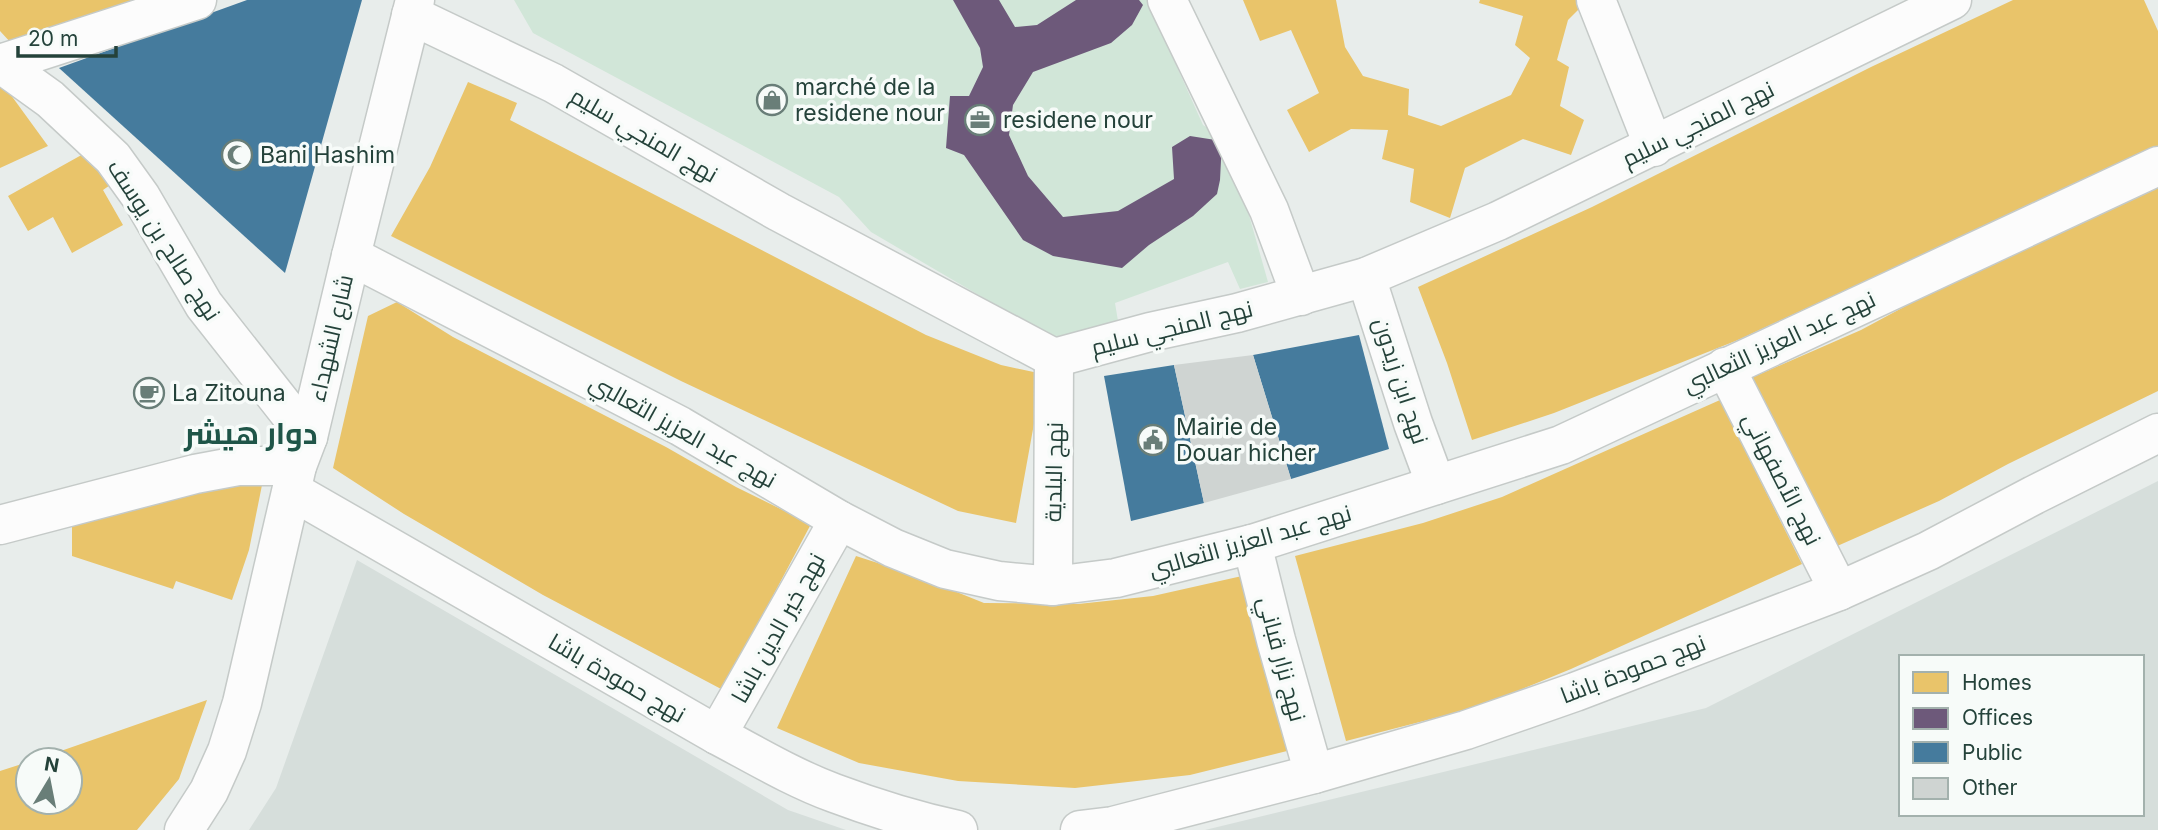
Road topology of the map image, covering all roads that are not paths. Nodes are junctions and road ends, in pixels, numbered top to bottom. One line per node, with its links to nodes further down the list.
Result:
1 (197, 0): 6 (street)
2 (1167, 0): 11 (street)
3 (1596, 0): 7 (street)
4 (1952, 0): 7 (street, نهج المنجي سليم)
5 (413, 8): 9 (street, شارع الشهداء); 12 (street, نهج المنجي سليم)
6 (0, 63): 15 (street, نهج صالح بن يوسف)
7 (1654, 147): 10 (street, نهج المنجي سليم)
8 (2158, 166): 13 (street, نهج عبد العزيز الثعالبي)
9 (351, 256): 15 (street, شارع الشهداء); 17 (street, نهج عبد العزيز الثعالبي)
10 (1366, 278): 11 (street, نهج المنجي سليم); 16 (street, نهج ابن زيدون)
11 (1301, 296): 12 (street, نهج المنجي سليم)
12 (1054, 358): 20 (street, نهج البلدية)
13 (1725, 367): 16 (street, نهج عبد العزيز الثعالبي); 21 (street, نهج الأصفهاني)
14 (2158, 433): 21 (street, نهج حمودة باشا)
15 (299, 465): 18 (street); 22 (street, نهج حمودة باشا); 24 (street, شارع الشهداء)
16 (1436, 485): 19 (street, نهج عبد العزيز الثعالبي)
17 (839, 520): 20 (street, نهج عبد العزيز الثعالبي); 22 (street, نهج خير الدين باشا)
18 (0, 525)
19 (1252, 544): 20 (street, نهج عبد العزيز الثعالبي); 23 (street, نهج نزار قباني)
20 (1053, 586)
21 (1839, 591): 23 (street, نهج حمودة باشا)
22 (717, 735): 25 (street, نهج حمودة باشا)
23 (1314, 774): 26 (street, نهج حمودة باشا)
24 (184, 830)
25 (958, 830)
26 (1080, 830)

